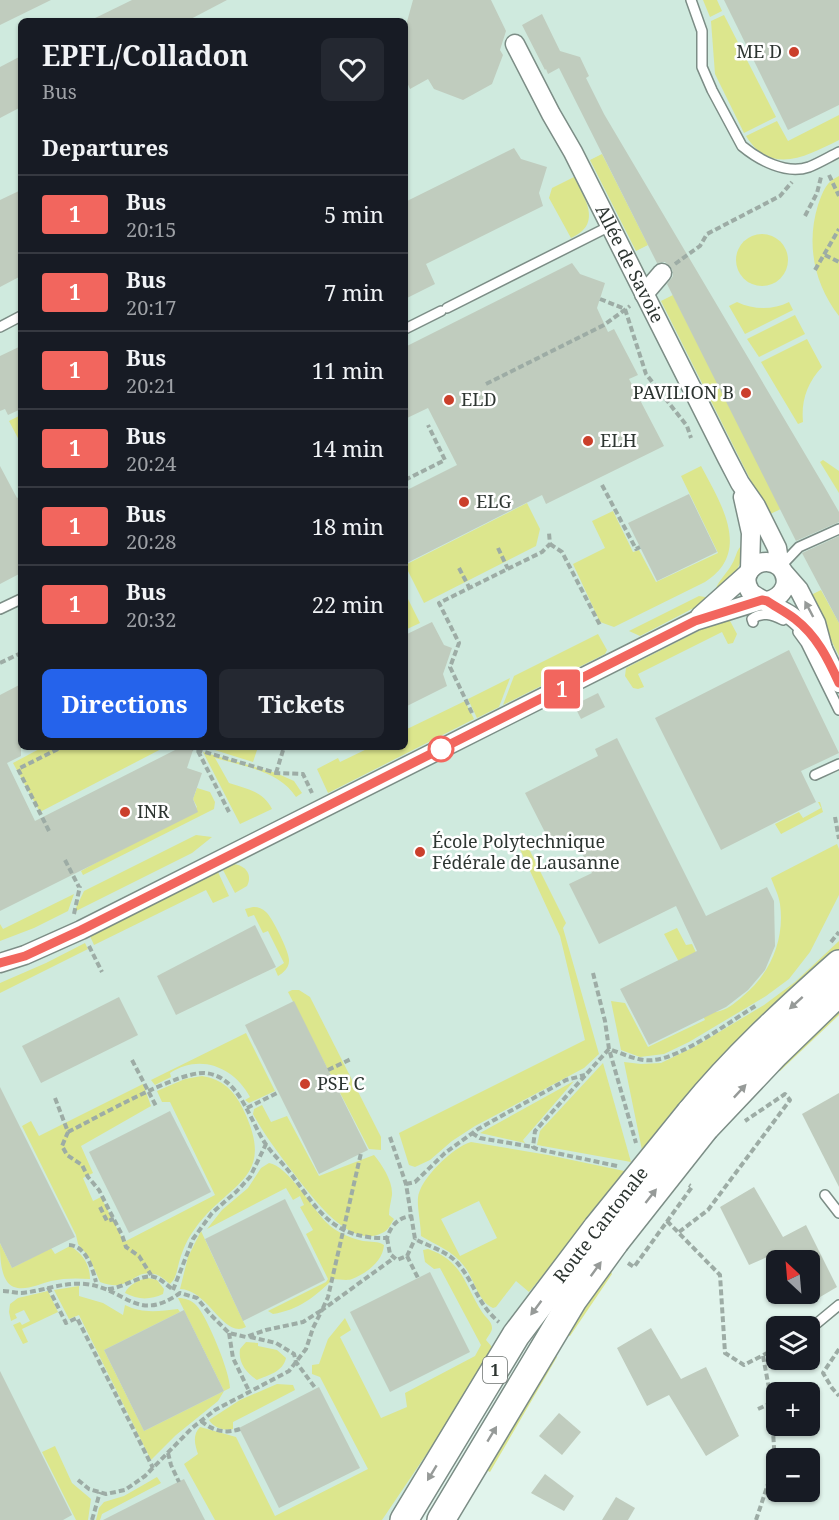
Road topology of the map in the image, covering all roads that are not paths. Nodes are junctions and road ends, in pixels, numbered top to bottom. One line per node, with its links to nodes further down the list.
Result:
1 (691, 0): 3 (lane)
2 (515, 44): 4 (street, Allée de Savoie)
3 (839, 152)
4 (610, 226): 6 (street, Allée de Savoie); 9 (lane)
5 (662, 273): 6 (street)
6 (644, 294): 10 (street, Allée de Savoie)
7 (18, 318): 8 (lane)
8 (0, 327)
9 (408, 327)
10 (740, 483): 12 (street, Allée de Savoie); 13 (street, Allée de Savoie)
11 (839, 529): 12 (lane)
12 (782, 570): 13 (street); 15 (street); 19 (street, Allée de Savoie, one-way to 12)
13 (749, 572): 15 (street); 17 (street)
14 (18, 600): 16 (lane)
15 (764, 600): 17 (street); 19 (street, Allée de Savoie)
16 (0, 609)
17 (695, 621): 25 (street)
18 (753, 622): 21 (lane)
19 (823, 649): 20 (street, Allée de Savoie)
20 (839, 683)
21 (839, 710)
22 (839, 764): 23 (lane)
23 (815, 775)
24 (833, 955): 27 (main road, Route Cantonale / 1, one-way to 27)
25 (0, 963)
26 (839, 992): 27 (main road, Route Cantonale / 1, one-way to 26)
27 (697, 1120): 30 (main road, Route Cantonale / 1, bridge)
28 (825, 1195): 29 (lane)
29 (839, 1213)
30 (613, 1244): 33 (main road, Route Cantonale / 1, one-way to 33); 34 (main road, Route Cantonale / 1, one-way to 30)
31 (839, 1305): 32 (lane)
32 (820, 1321)
33 (404, 1520)
34 (441, 1520)

